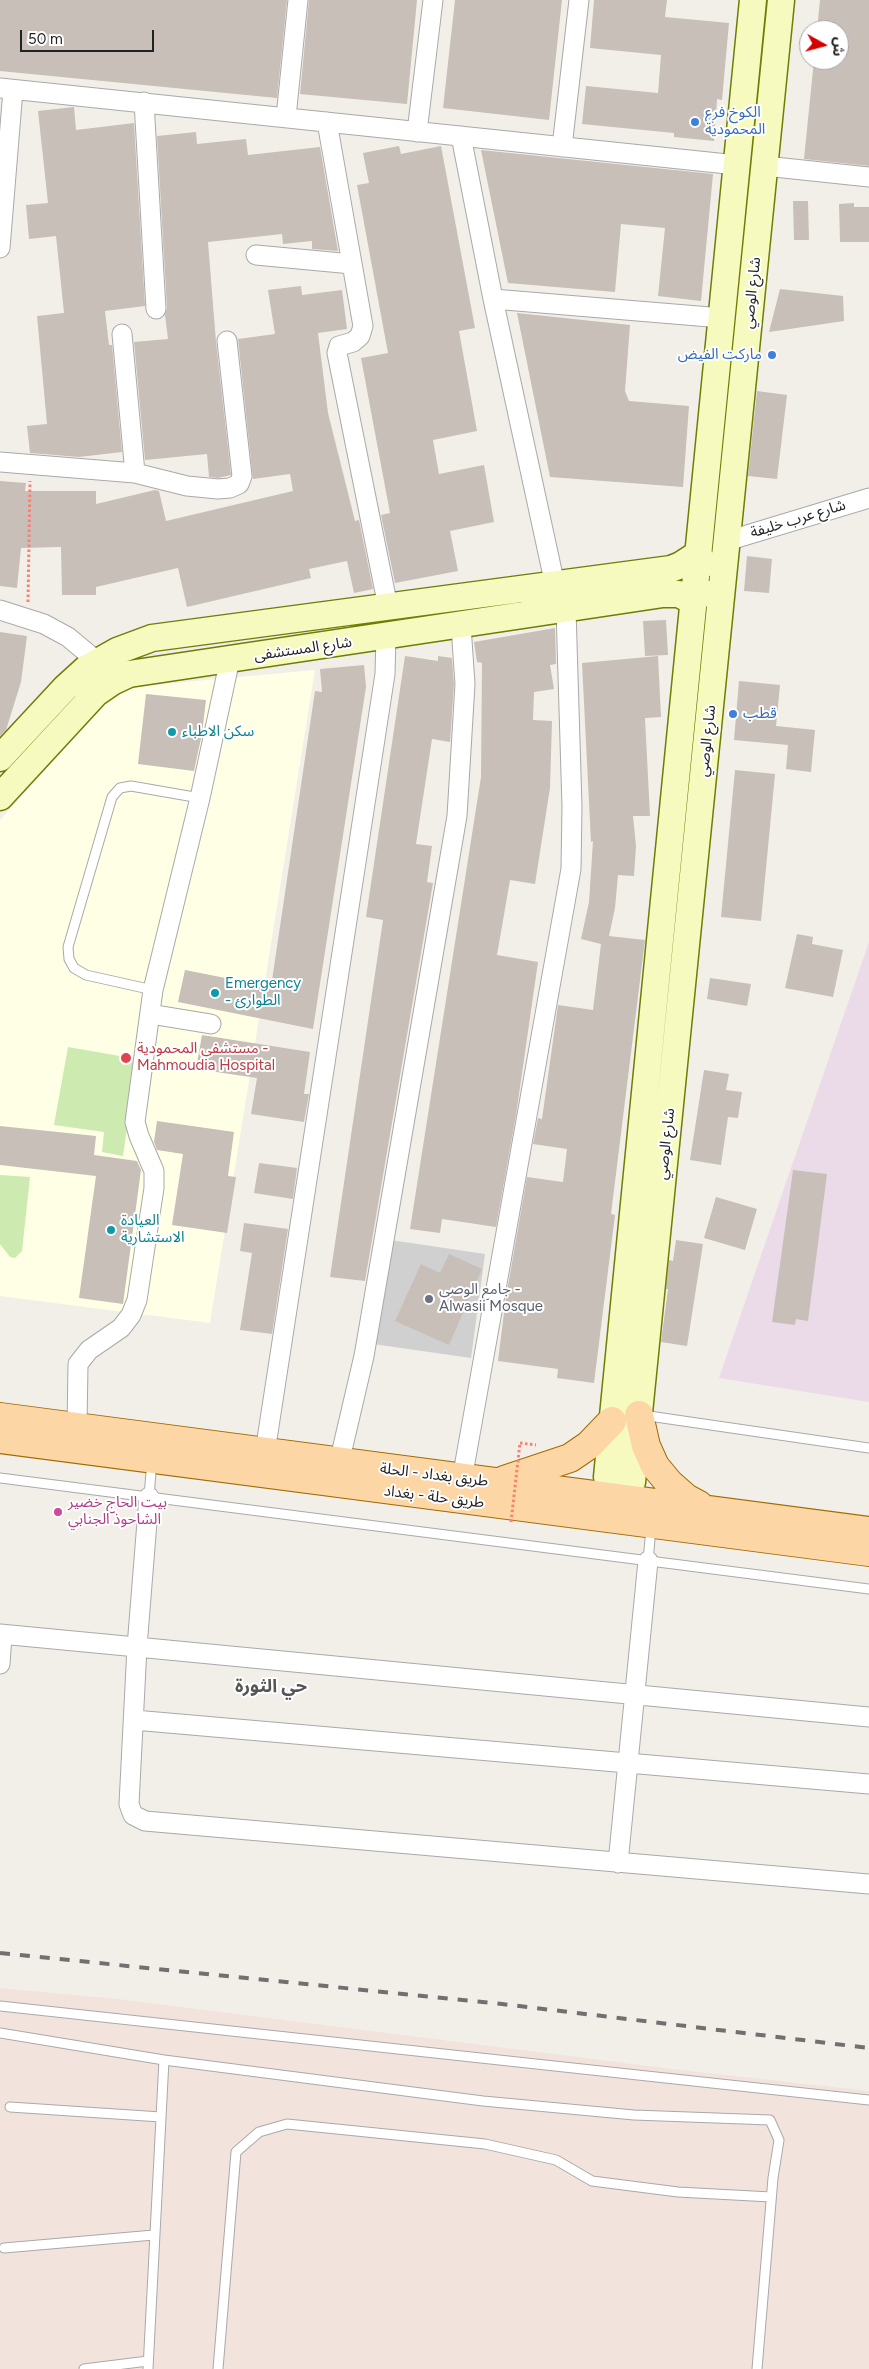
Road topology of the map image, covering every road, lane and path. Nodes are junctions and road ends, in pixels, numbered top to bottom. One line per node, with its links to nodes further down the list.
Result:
1 (298, 0): 8 (street)
2 (433, 0): 10 (street)
3 (579, 0): 12 (street)
4 (753, 0): 13 (street, شارع الوصي)
5 (782, 0): 14 (street, شارع الوصي)
6 (6, 89): 7 (street); 16 (street)
7 (144, 102): 8 (street); 22 (street)
8 (286, 117): 9 (street)
9 (327, 122): 10 (street); 19 (street)
10 (417, 132): 11 (street)
11 (461, 136): 12 (street); 21 (street)
12 (562, 147): 13 (street)
13 (737, 165): 18 (street, شارع الوصي)
14 (765, 166): 15 (street); 20 (street, شارع الوصي)
15 (869, 177)
16 (0, 248)
17 (256, 255): 19 (street)
18 (727, 262): 20 (street); 23 (street, شارع الوصي)
19 (352, 264): 34 (street)
20 (755, 266): 24 (street, شارع الوصي)
21 (493, 299): 23 (street); 33 (street)
22 (156, 309)
23 (722, 314): 24 (street); 31 (street, شارع الوصي)
24 (750, 315): 31 (street, شارع الوصي)
25 (122, 334): 29 (street)
26 (227, 341): 29 (street)
27 (0, 462): 28 (street)
28 (30, 465): 29 (street); 37 (path)
29 (134, 473)
30 (869, 498): 31 (street, شارع عرب خليفة)
31 (710, 575): 32 (street); 48 (street, شارع الوصي); 50 (street, شارع الوصي)
32 (653, 583): 33 (street, شارع المستشفى); 36 (street, شارع المستشفى)
33 (555, 585): 34 (street, شارع المستشفى)
34 (388, 606): 41 (street, شارع المستشفى)
35 (0, 610): 37 (street)
36 (566, 610): 38 (street, شارع المستشفى); 59 (street)
37 (28, 618): 41 (street)
38 (461, 626): 39 (street, شارع المستشفى); 57 (street)
39 (386, 636): 40 (street, شارع المستشفى); 55 (street)
40 (230, 659): 41 (street, شارع المستشفى); 44 (street)
41 (105, 672): 42 (street, شارع المستشفى); 43 (street, شارع المستشفى)
42 (3, 752)
43 (0, 797)
44 (200, 798): 45 (street); 45 (lane)
45 (153, 990): 46 (street)
46 (150, 1014): 47 (street); 51 (street)
47 (211, 1024)
48 (639, 1415): 50 (street, شارع الوصي); 54 (lane); 62 (main road)
49 (0, 1417): 51 (main road, طريق بغداد - الحلة)
50 (612, 1421): 60 (main road)
51 (77, 1427): 55 (main road, طريق بغداد - الحلة)
52 (0, 1439): 56 (main road, طريق حلة - بغداد)
53 (541, 1445): 63 (path, bridge)
54 (869, 1448)
55 (265, 1452): 57 (main road, طريق بغداد - الحلة)
56 (152, 1460): 61 (lane); 64 (main road, طريق حلة - بغداد)
57 (339, 1463): 59 (main road, طريق بغداد - الحلة)
58 (0, 1478): 61 (lane)
59 (462, 1479): 60 (main road, طريق بغداد - الحلة)
60 (495, 1483): 62 (main road, طريق بغداد - الحلة)
61 (149, 1497): 67 (lane); 70 (street)
62 (705, 1508): 65 (main road, طريق بغداد - الحلة)
63 (511, 1522)
64 (651, 1525): 66 (main road, طريق حلة - بغداد); 67 (lane)
65 (869, 1531)
66 (869, 1552)
67 (648, 1561): 68 (lane); 72 (street)
68 (869, 1589)
69 (1, 1635): 70 (street); 71 (street)
70 (137, 1647): 72 (street); 74 (street)
71 (0, 1664)
72 (635, 1696): 73 (street); 75 (street)
73 (869, 1717)
74 (134, 1720): 75 (street); 77 (street)
75 (628, 1762): 76 (street); 77 (street)
76 (869, 1784)
77 (618, 1863): 78 (street)
78 (869, 1884)
79 (0, 2006): 82 (lane)
80 (0, 2033): 81 (lane)
81 (164, 2060): 84 (lane); 85 (lane)
82 (869, 2100)
83 (10, 2107): 84 (lane)
84 (161, 2117): 86 (lane)
85 (771, 2197): 90 (lane); 91 (lane)
86 (154, 2235): 87 (lane); 88 (lane)
87 (4, 2248)
88 (148, 2365): 89 (lane)
89 (84, 2369)
90 (218, 2369)
91 (757, 2369)

